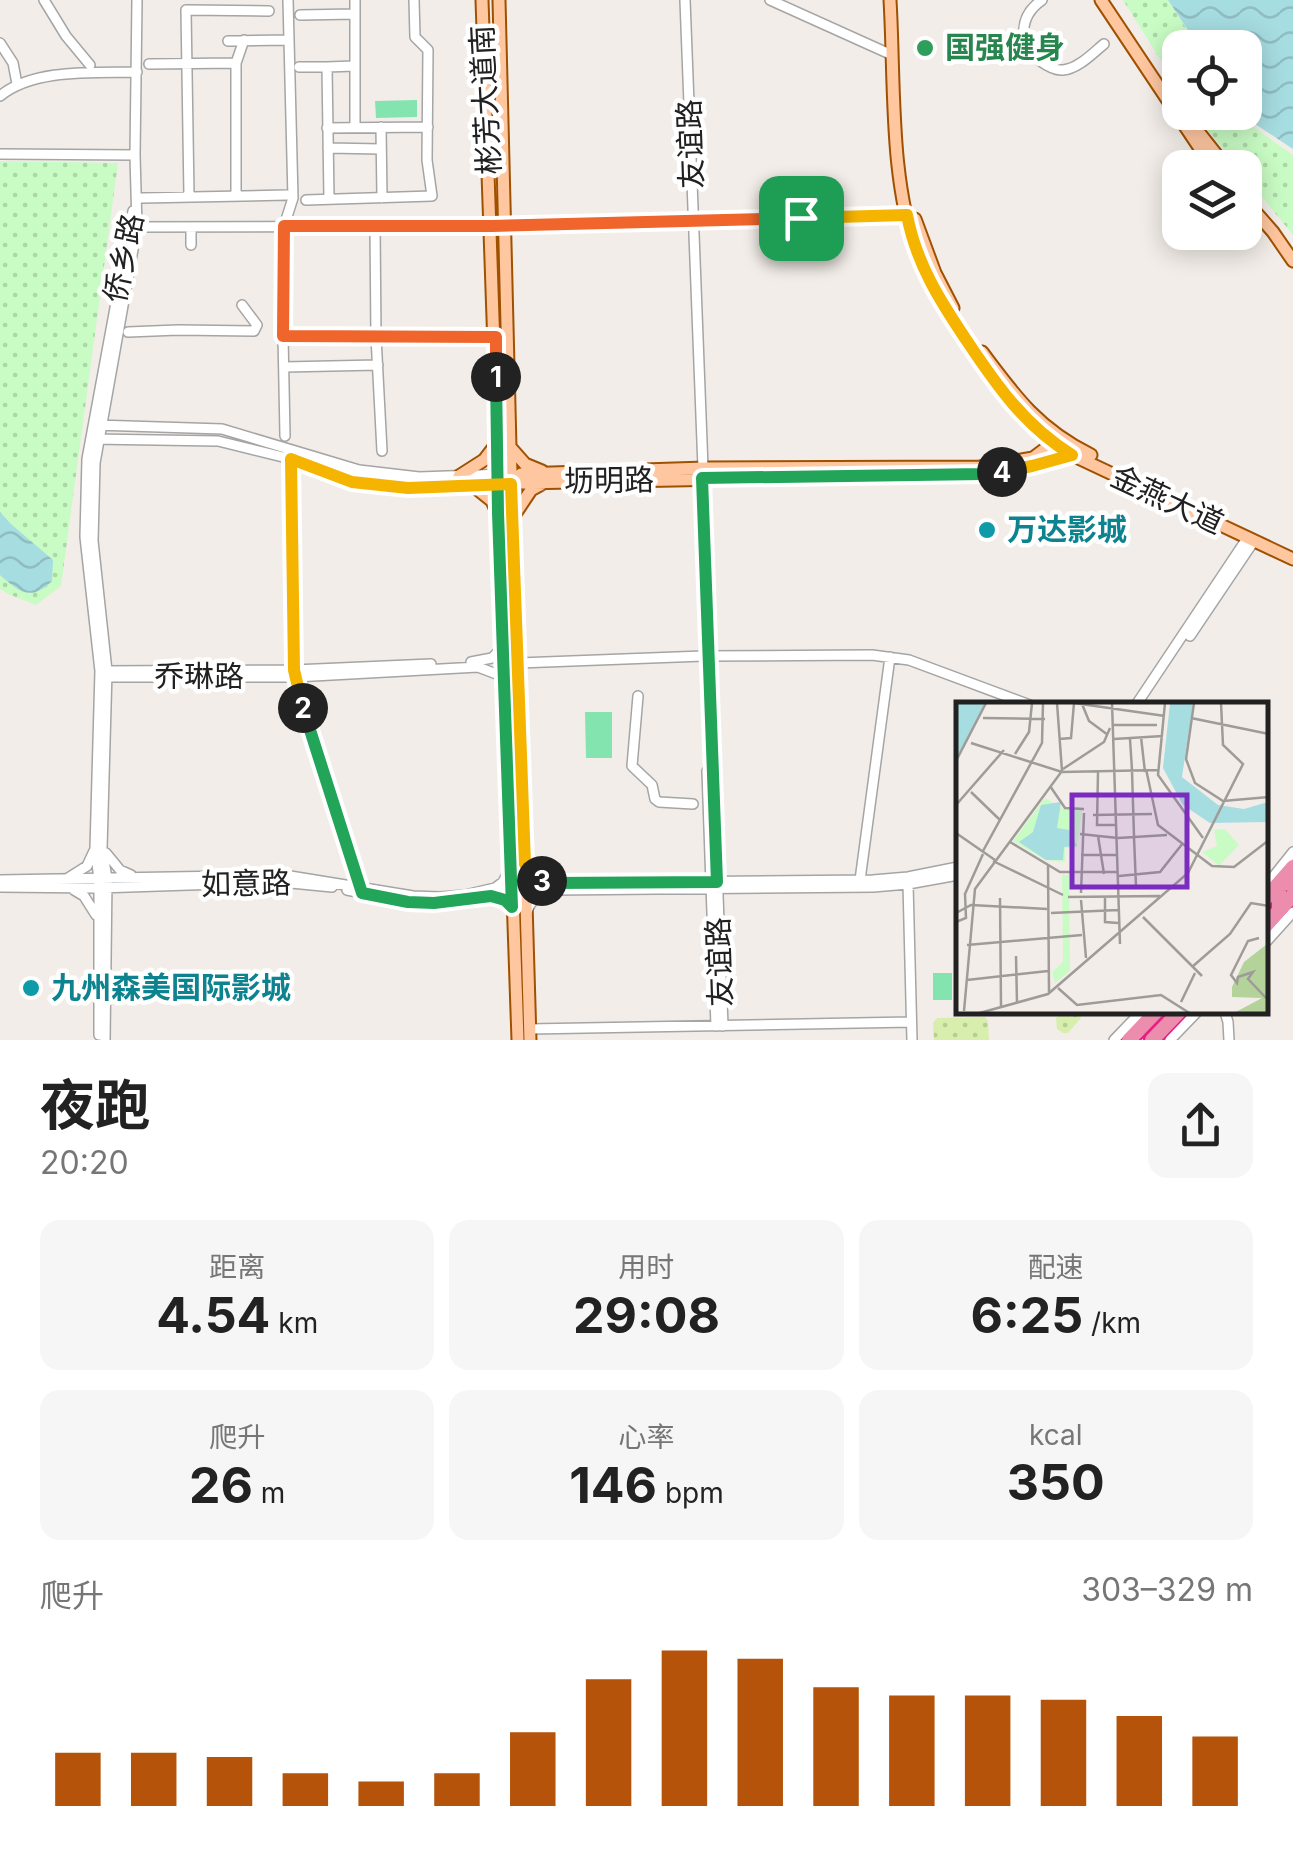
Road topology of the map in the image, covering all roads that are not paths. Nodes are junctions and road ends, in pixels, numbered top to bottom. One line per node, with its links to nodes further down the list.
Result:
1 (44, 0): 25 (street)
2 (138, 0): 29 (street, 侨乡路)
3 (288, 0): 17 (street)
4 (355, 0): 14 (street)
5 (414, 0): 35 (street)
6 (482, 0): 57 (main road, 彬芳大道南)
7 (499, 0): 58 (main road, 彬芳大道南)
8 (685, 0): 54 (street, 友谊路)
9 (770, 0): 21 (street)
10 (893, 0): 21 (main road, 金燕大道); 87 (main road, 金燕大道)
11 (1042, 0): 20 (street)
12 (1104, 0): 31 (main road); 40 (main road)
13 (269, 11): 22 (street)
14 (355, 14): 15 (street); 26 (street)
15 (300, 15)
16 (244, 40): 17 (street); 18 (street); 23 (street)
17 (288, 40): 55 (street)
18 (228, 41)
19 (0, 44): 30 (street)
20 (1104, 44)
21 (892, 55): 52 (main road, 金燕大道)
22 (186, 63): 23 (street); 24 (street); 45 (street)
23 (236, 63): 44 (street)
24 (149, 64)
25 (90, 65)
26 (354, 66): 27 (street); 33 (street)
27 (327, 67): 28 (street); 36 (street)
28 (300, 68)
29 (138, 72): 30 (street); 43 (street, 侨乡路)
30 (17, 84): 32 (street)
31 (1162, 85)
32 (0, 96)
33 (355, 127): 34 (street); 36 (street)
34 (381, 127): 35 (street); 39 (street)
35 (428, 127): 48 (street)
36 (327, 128): 38 (street)
37 (1198, 130): 41 (main road)
38 (328, 148): 39 (street); 49 (street)
39 (381, 148): 48 (street)
40 (1201, 150)
41 (1213, 150)
42 (0, 154): 43 (street)
43 (135, 155): 47 (street, 侨乡路)
44 (236, 192)
45 (189, 196): 46 (street); 47 (street)
46 (287, 196)
47 (139, 198): 59 (street, 侨乡路)
48 (382, 198): 49 (street)
49 (328, 199): 50 (street)
50 (306, 200)
51 (1262, 212): 62 (main road)
52 (907, 215): 54 (street); 74 (main road, 金燕大道)
53 (1262, 219): 63 (main road)
54 (695, 222): 58 (street); 79 (street, 友谊路)
55 (284, 226): 56 (street); 59 (street); 66 (street)
56 (375, 226): 57 (street); 67 (street)
57 (492, 226): 58 (street); 68 (main road, 彬芳大道南)
58 (506, 226): 75 (main road, 彬芳大道南)
59 (133, 227): 71 (street, 侨乡路)
60 (192, 229): 61 (street)
61 (191, 245)
62 (1293, 250)
63 (1293, 261)
64 (242, 305): 65 (street)
65 (128, 332)
66 (283, 336): 67 (street); 70 (street)
67 (376, 337): 68 (street); 69 (street)
68 (496, 337): 75 (main road, 彬芳大道南)
69 (378, 365): 70 (street); 76 (street)
70 (284, 367): 72 (street)
71 (96, 425): 73 (street, 侨乡路); 80 (street, 坜明路)
72 (284, 436)
73 (94, 439): 78 (street, 坜明路); 94 (street, 侨乡路)
74 (1053, 443): 77 (main road, 金燕大道); 79 (main road, 坜明路)
75 (503, 445): 80 (main road); 81 (main road); 82 (main road, 彬芳大道南)
76 (382, 451)
77 (1072, 455): 79 (main road, 坜明路); 86 (main road, 金燕大道)
78 (291, 459): 83 (street, 坜明路); 93 (street)
79 (701, 475): 81 (main road, 坜明路); 89 (street, 友谊路)
80 (459, 476): 82 (street, 坜明路)
81 (546, 478): 82 (main road, 坜明路); 85 (main road)
82 (510, 479): 83 (street, 坜明路); 84 (main road, 彬芳大道南); 85 (main road, 彬芳大道南)
83 (472, 485): 84 (main road)
84 (498, 513): 88 (main road, 彬芳大道南)
85 (513, 518): 91 (main road, 彬芳大道南)
86 (1251, 539): 87 (main road, 金燕大道); 98 (street)
87 (1293, 556)
88 (503, 647): 92 (street); 95 (main road, 彬芳大道南)
89 (706, 656): 90 (street); 91 (street); 114 (street, 友谊路)
90 (890, 657): 97 (street); 107 (street)
91 (519, 663): 102 (main road, 彬芳大道南)
92 (477, 664): 93 (street, 乔琳路); 95 (street)
93 (295, 673): 94 (street, 乔琳路); 115 (street)
94 (103, 674): 100 (street, 侨乡路)
95 (504, 682): 104 (main road, 彬芳大道南)
96 (638, 696): 99 (street)
97 (1022, 702)
98 (1142, 702)
99 (693, 804)
100 (98, 848): 109 (street); 110 (street, 侨乡路); 112 (street)
101 (1293, 852): 108 (street)
102 (525, 864): 114 (street); 121 (main road, 彬芳大道南)
103 (1293, 867): 108 (highway)
104 (510, 868): 116 (street); 118 (main road, 彬芳大道南)
105 (956, 871): 107 (street)
106 (956, 872): 113 (street)
107 (860, 880): 114 (street)
108 (1275, 881): 120 (highway)
109 (137, 882): 110 (street, 如意路); 115 (street, 如意路); 119 (street)
110 (103, 883): 112 (street, 如意路); 119 (street, 侨乡路); 122 (street, 侨乡路)
111 (0, 884): 112 (street, 如意路)
112 (66, 884): 122 (street)
113 (908, 884): 114 (street); 128 (street)
114 (714, 886): 121 (street); 129 (street, 友谊路)
115 (361, 890): 116 (street, 如意路)
116 (490, 894): 118 (street)
117 (1293, 895): 120 (highway)
118 (512, 907): 134 (main road, 彬芳大道南)
119 (106, 911): 133 (street, 侨乡路)
120 (1286, 911): 123 (street)
121 (526, 915): 130 (main road, 彬芳大道南)
122 (98, 922): 133 (street, 侨乡路)
123 (1268, 939)
124 (1152, 1015): 131 (highway)
125 (1178, 1015): 137 (highway)
126 (1195, 1015): 132 (street)
127 (1225, 1015): 138 (street)
128 (911, 1022): 129 (street); 135 (street)
129 (719, 1026): 130 (street)
130 (530, 1034)
131 (1127, 1035): 136 (street)
132 (1173, 1038)
133 (102, 1040)
134 (518, 1040)
135 (912, 1040)
136 (1114, 1040)
137 (1152, 1040)
138 (1229, 1040)

